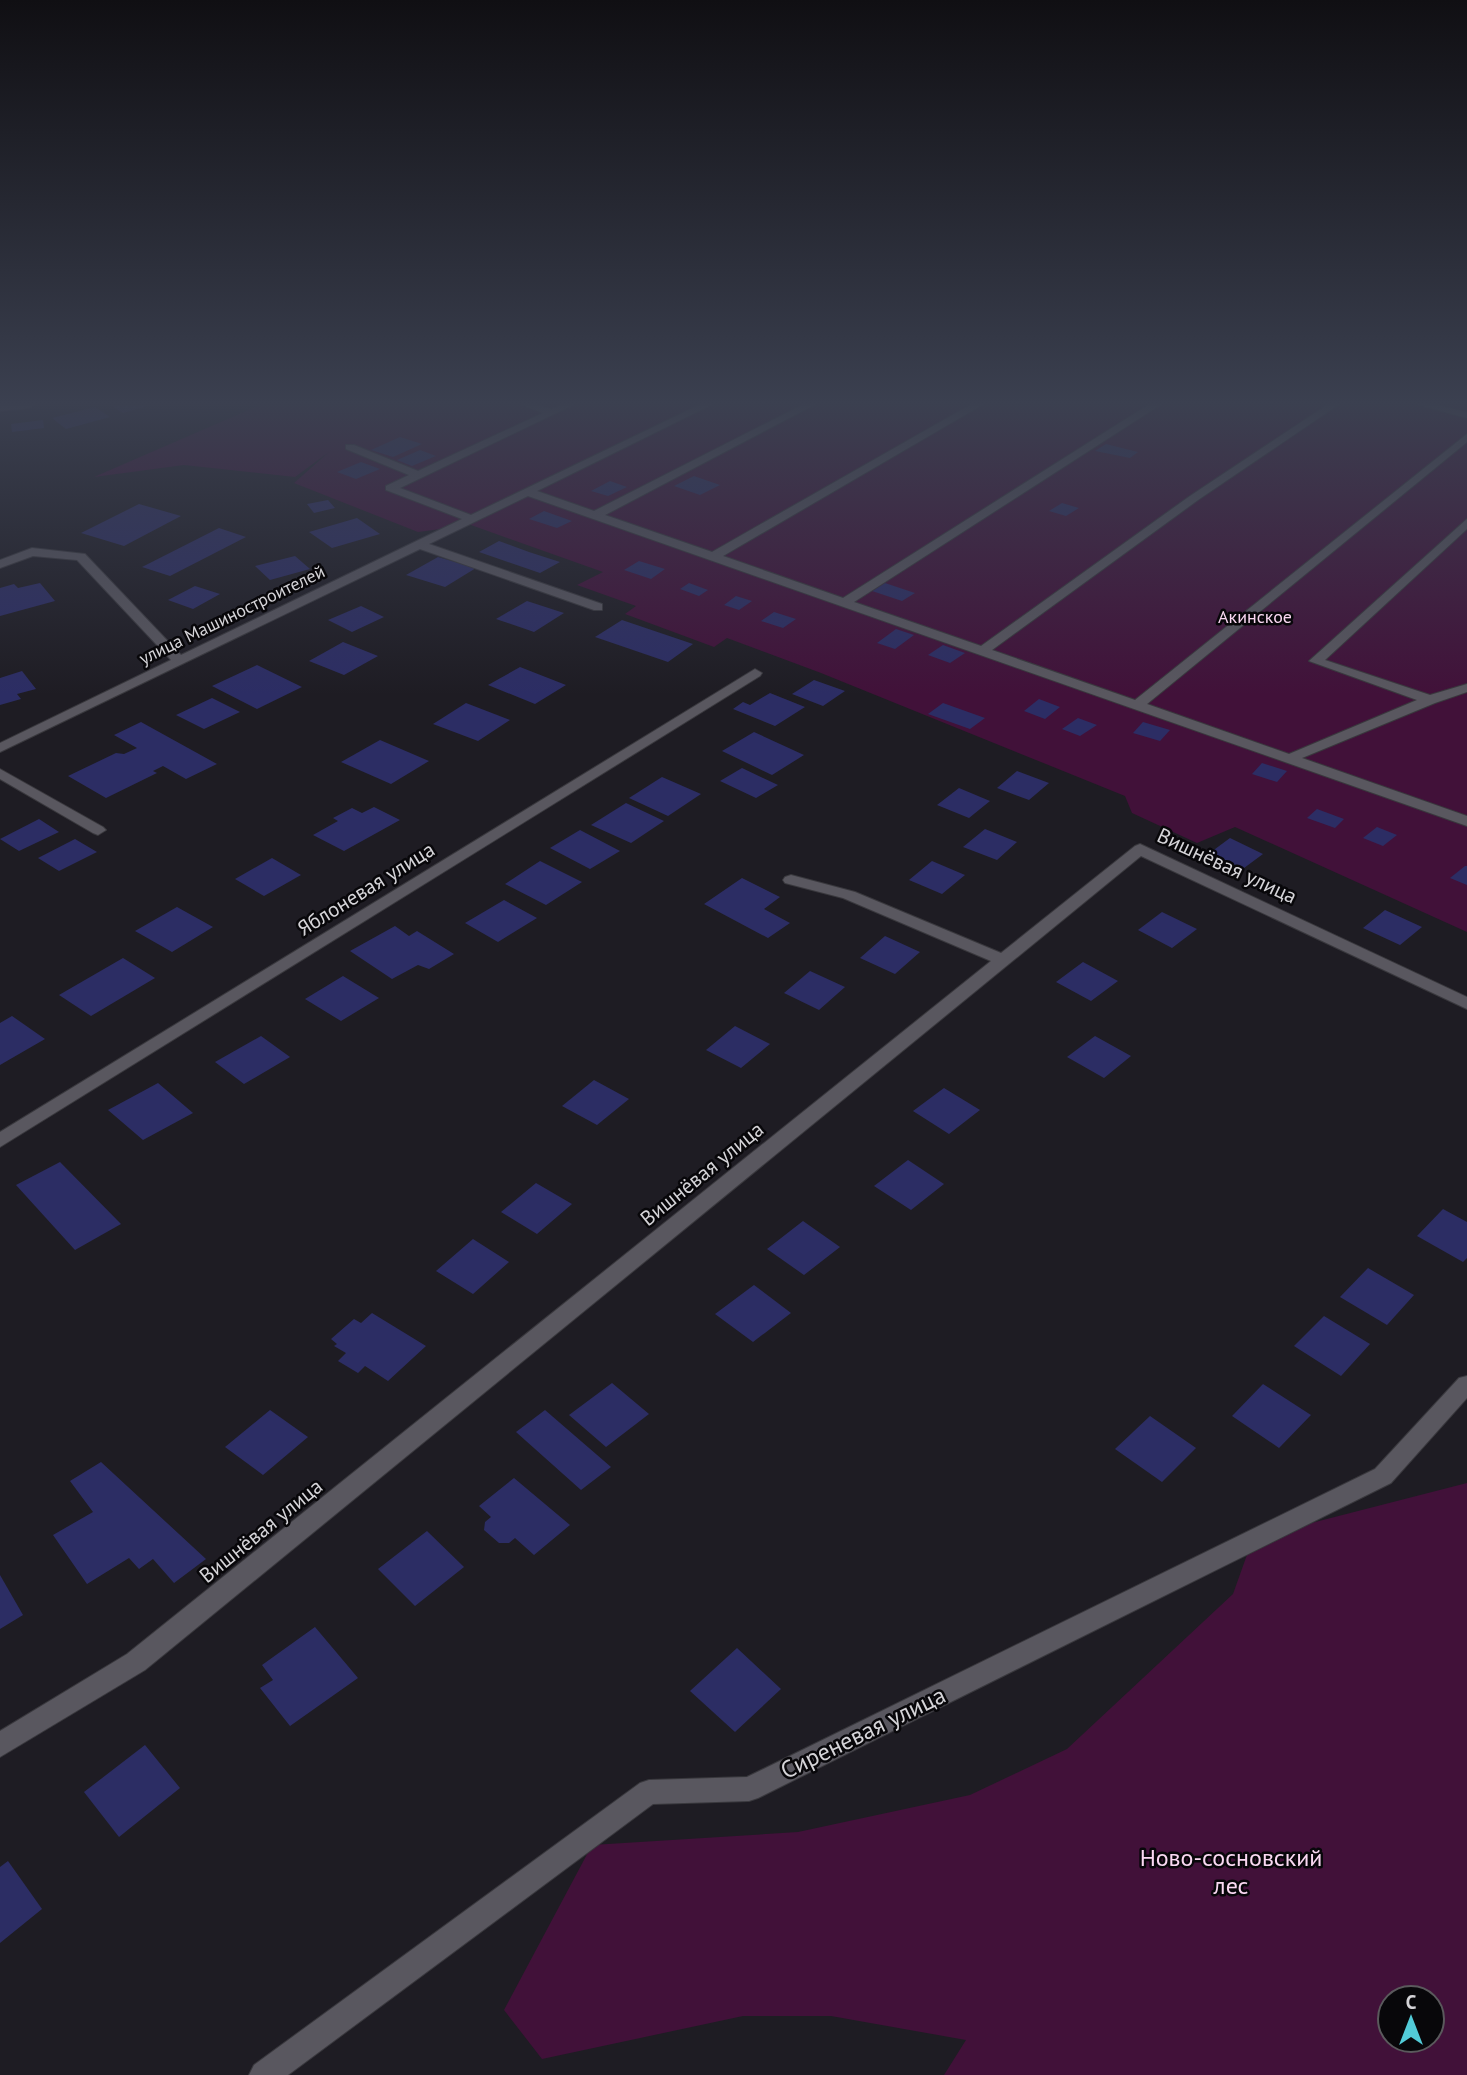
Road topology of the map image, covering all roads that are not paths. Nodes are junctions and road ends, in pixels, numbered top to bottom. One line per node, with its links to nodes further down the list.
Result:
1 (425, 502): 10 (street)
2 (504, 502): 10 (street, улица Машиностроителей)
3 (555, 502): 9 (street)
4 (621, 502): 9 (street)
5 (808, 502): 13 (street)
6 (999, 502): 15 (street)
7 (1189, 502): 17 (street)
8 (1387, 502): 22 (street)
9 (593, 516): 13 (street)
10 (469, 519): 12 (street, улица Машиностроителей)
11 (1467, 523): 21 (street)
12 (418, 544): 16 (street); 18 (street, улица Машиностроителей)
13 (714, 556): 15 (street)
14 (0, 564): 18 (street)
15 (845, 602): 17 (street)
16 (598, 607)
17 (984, 650): 22 (street)
18 (178, 661): 23 (street, улица Машиностроителей)
19 (755, 673): 31 (street, Яблоневая улица)
20 (1467, 688): 21 (street)
21 (1430, 700): 24 (street)
22 (1137, 705): 24 (street)
23 (0, 748)
24 (1288, 759): 26 (street)
25 (0, 773): 27 (street)
26 (1467, 821)
27 (98, 830)
28 (791, 880): 29 (street)
29 (1003, 960): 30 (street, Вишнёвая улица); 33 (street, Вишнёвая улица)
30 (1467, 1004)
31 (0, 1141)
32 (1467, 1384): 34 (street, Сиреневая улица)
33 (0, 1745)
34 (264, 2075)

